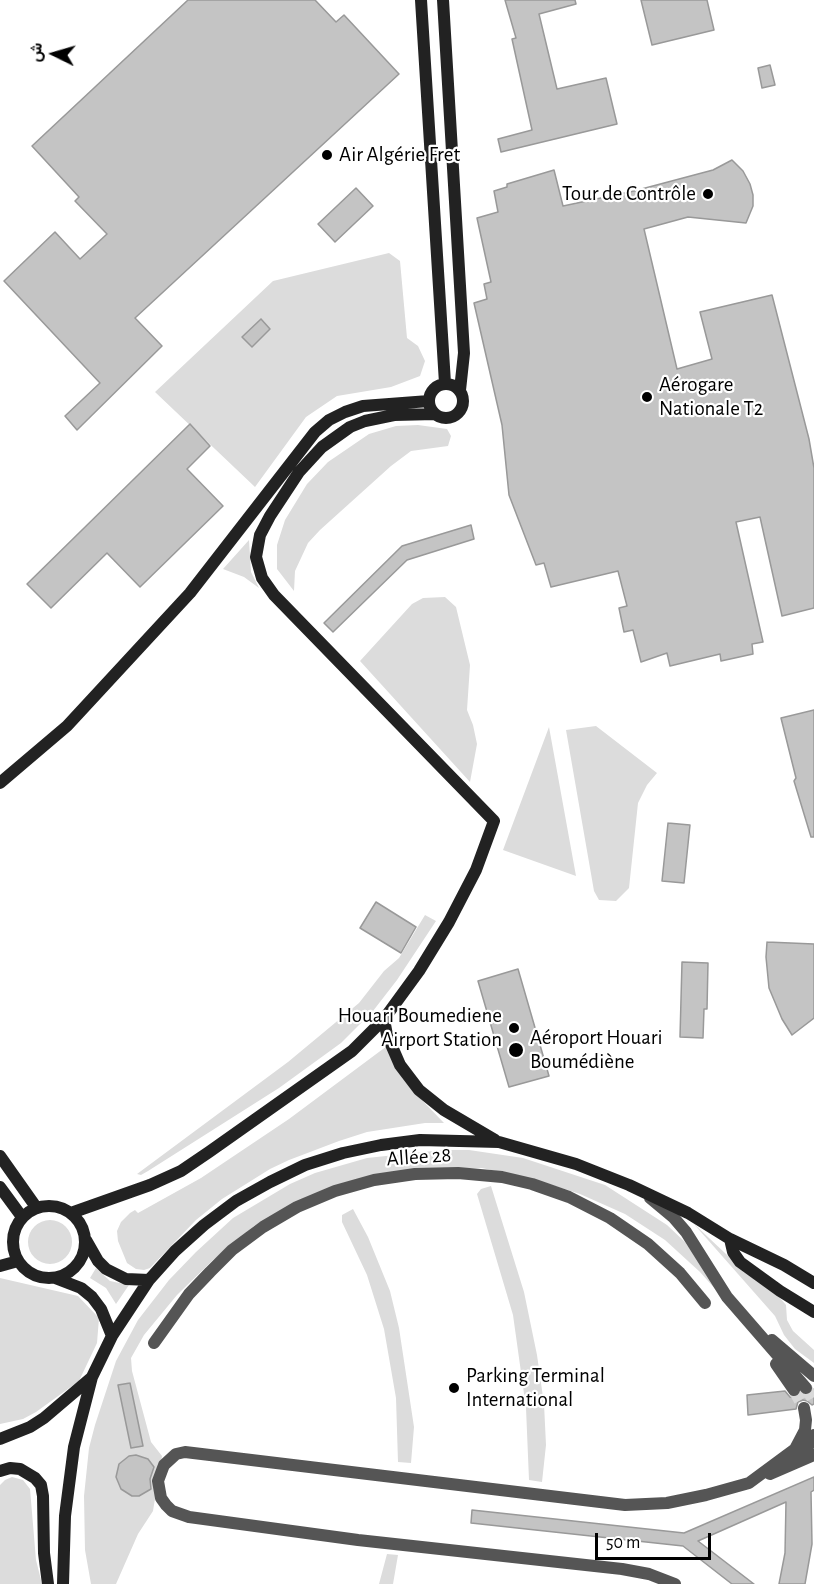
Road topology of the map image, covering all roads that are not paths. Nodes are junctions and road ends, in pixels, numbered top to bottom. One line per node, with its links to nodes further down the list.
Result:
1 (421, 0): 3 (street)
2 (443, 0): 4 (street)
3 (445, 383): 4 (street); 5 (street)
4 (460, 390): 6 (street)
5 (429, 401): 6 (street); 7 (street)
6 (435, 414): 8 (street)
7 (0, 783)
8 (384, 1019): 9 (street); 14 (street)
9 (499, 1143): 11 (street); 21 (street)
10 (0, 1156): 13 (street)
11 (629, 1185): 16 (street); 24 (street)
12 (0, 1187): 15 (street)
13 (36, 1208): 14 (street); 15 (street)
14 (71, 1213): 17 (street)
15 (22, 1217): 18 (street)
16 (730, 1239): 22 (street); 25 (street)
17 (86, 1240): 20 (street); 21 (street)
18 (18, 1261): 19 (street); 20 (street)
19 (0, 1266)
20 (54, 1278): 26 (street)
21 (149, 1280): 26 (street)
22 (814, 1283)
23 (705, 1303): 27 (street, Allée 28)
24 (740, 1311): 29 (street); 29 (street)
25 (814, 1312)
26 (112, 1336): 28 (street)
27 (154, 1343)
28 (92, 1377): 32 (street); 38 (street)
29 (807, 1385)
30 (804, 1408): 36 (street)
31 (814, 1435): 36 (street)
32 (0, 1439)
33 (814, 1448): 36 (street)
34 (814, 1455): 36 (street)
35 (0, 1471): 37 (street)
36 (749, 1483): 39 (street)
37 (48, 1584)
38 (63, 1584)
39 (675, 1584)

